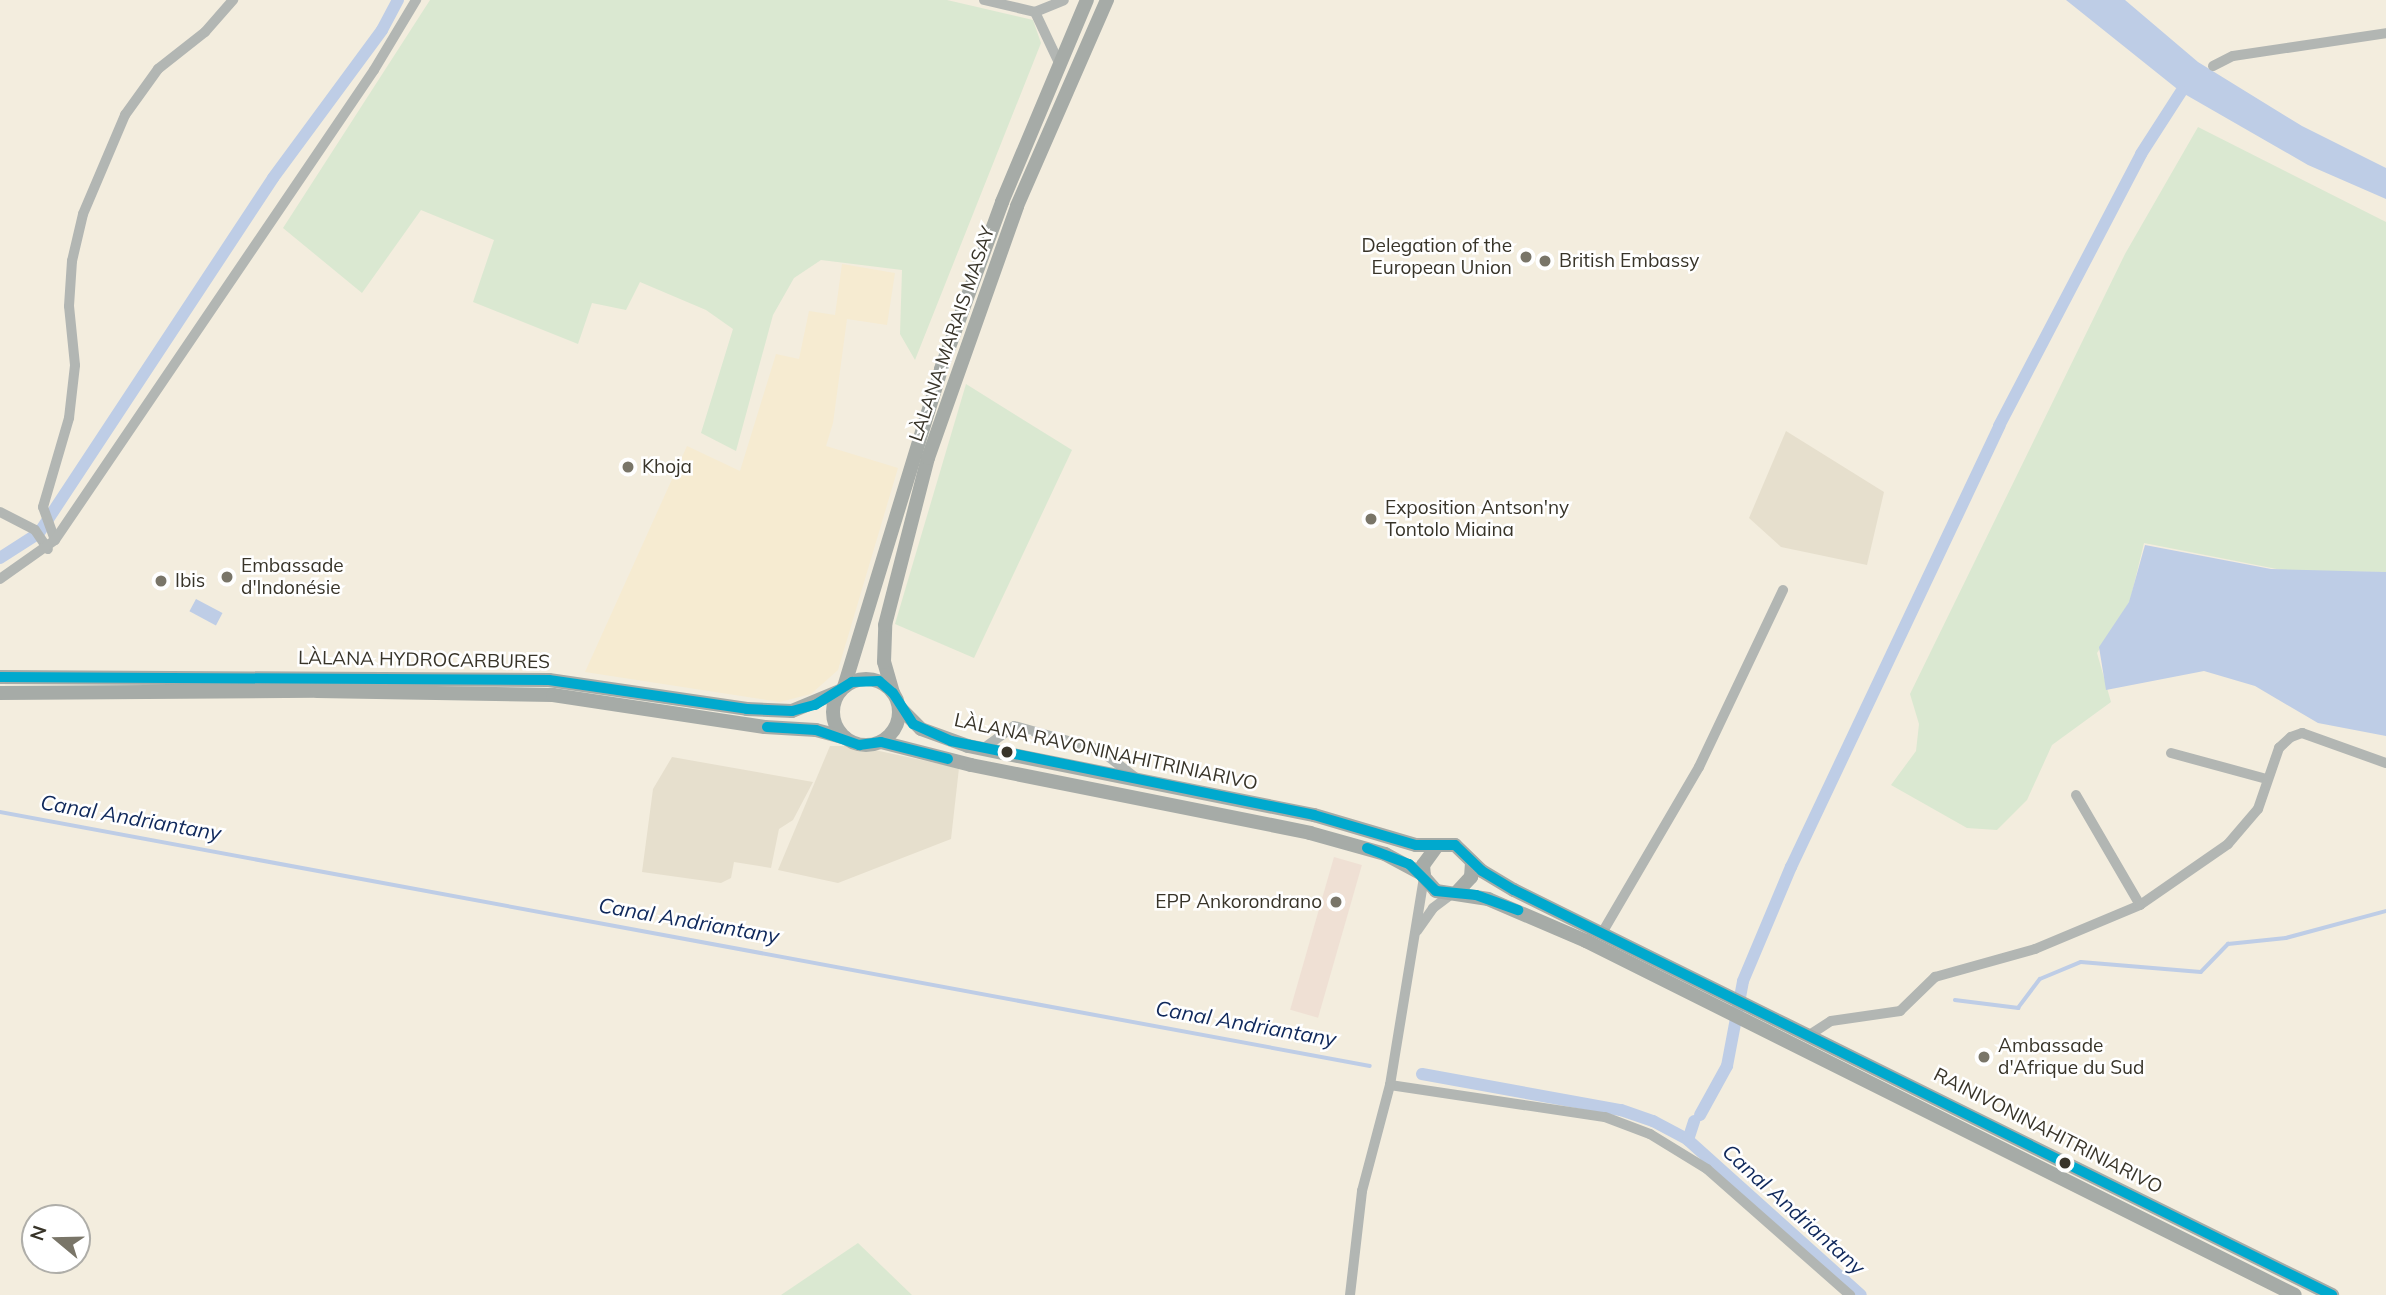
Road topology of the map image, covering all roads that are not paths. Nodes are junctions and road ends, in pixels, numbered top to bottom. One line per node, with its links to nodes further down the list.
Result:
1 (233, 0): 12 (street)
2 (416, 0): 12 (street)
3 (984, 0): 7 (street)
4 (1064, 0): 7 (street)
5 (1087, 0): 9 (main road, LÀLANA MARAIS MASAY)
6 (1107, 0): 18 (main road, LÀLANA MARAIS MASAY)
7 (1035, 12): 9 (street)
8 (2386, 33): 10 (street)
9 (1060, 65): 16 (main road, LÀLANA MARAIS MASAY)
10 (2213, 66)
11 (0, 512): 12 (street)
12 (49, 541): 13 (street)
13 (0, 579)
14 (1783, 590): 32 (street)
15 (0, 677): 16 (main road, LÀLANA HYDROCARBURES)
16 (842, 689): 18 (main road); 19 (main road)
17 (0, 692): 19 (main road, LÀLANA HYDROCARBURES)
18 (896, 700): 20 (main road); 21 (main road, LÀLANA RAVONINAHITRINIARIVO)
19 (845, 738): 20 (main road)
20 (881, 742): 29 (main road, LÀLANA RAVONINAHITRINIARIVO)
21 (984, 748): 25 (main road, LÀLANA RAVONINAHITRINIARIVO); 25 (street)
22 (2171, 753): 24 (street)
23 (2386, 763): 24 (street)
24 (2267, 779): 31 (street)
25 (1138, 780): 27 (main road, LÀLANA RAVONINAHITRINIARIVO)
26 (2076, 796): 31 (street)
27 (1437, 846): 28 (main road, LÀLANA RAVONINAHITRINIARIVO); 29 (main road)
28 (1472, 862): 30 (main road); 32 (main road, LÀLANA RAVONINAHITRINIARIVO)
29 (1424, 876): 30 (main road, LÀLANA RAVONINAHITRINIARIVO); 33 (street)
30 (1455, 892): 33 (street); 39 (main road, LÀLANA RAVONINAHITRINIARIVO)
31 (2140, 905): 35 (street)
32 (1602, 933): 34 (main road, LÀLANA RAVONINAHITRINIARIVO)
33 (1414, 936): 36 (street)
34 (1747, 1003): 35 (main road, RAINIVONINAHITRINIARIVO)
35 (1811, 1034): 40 (main road, RAINIVONINAHITRINIARIVO)
36 (1390, 1085): 37 (street); 38 (street)
37 (1350, 1295)
38 (1850, 1295)
39 (2295, 1295)
40 (2332, 1295)

